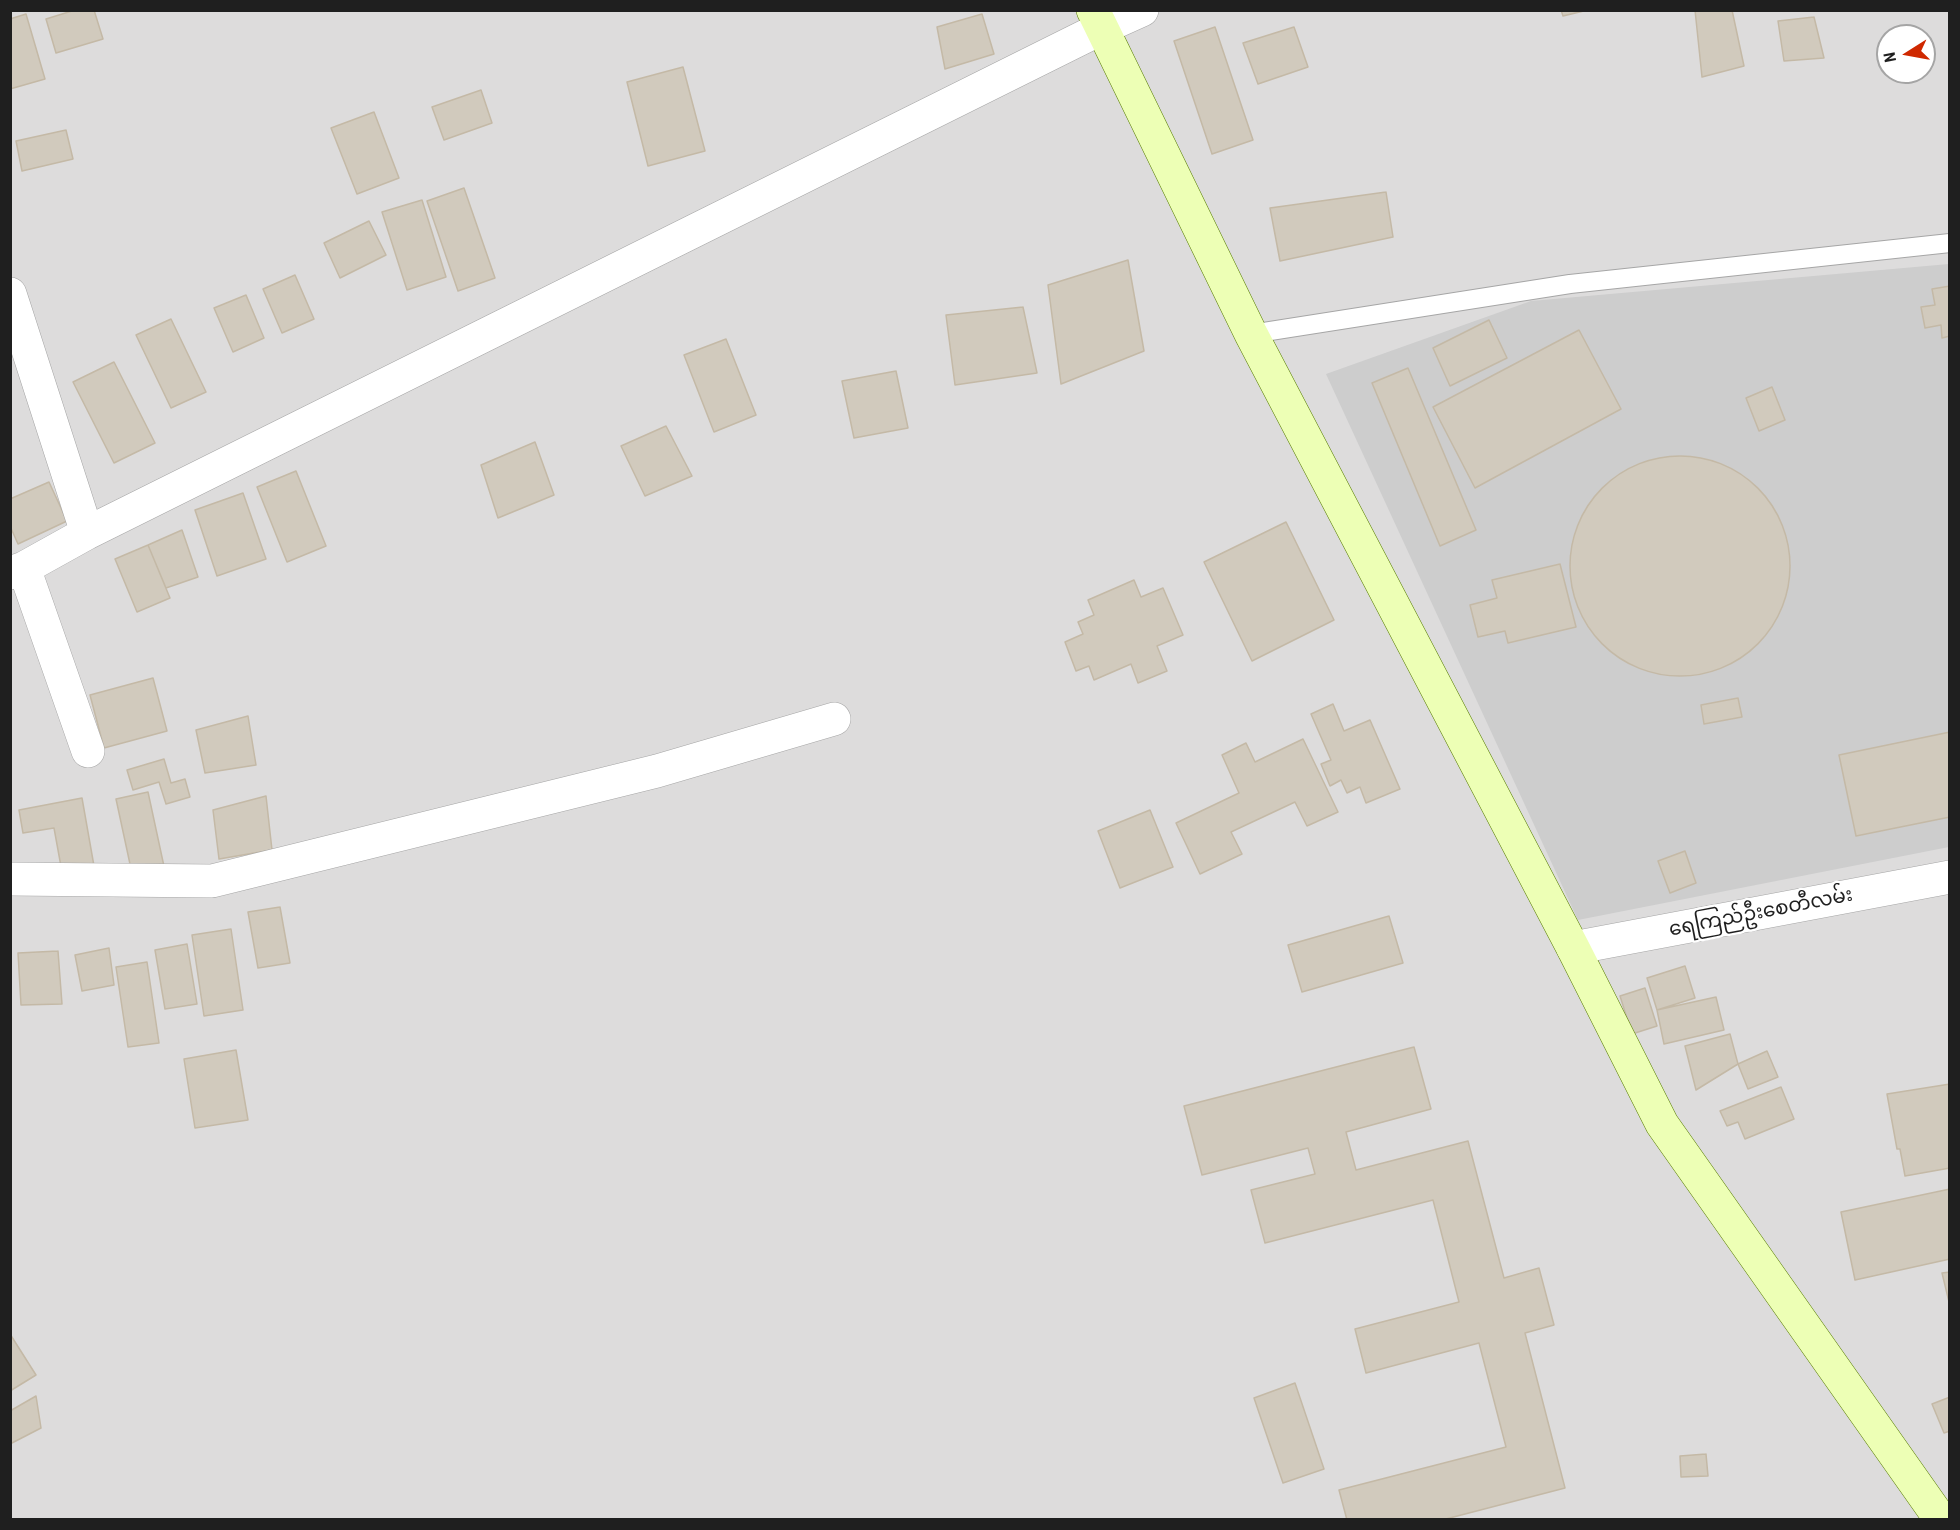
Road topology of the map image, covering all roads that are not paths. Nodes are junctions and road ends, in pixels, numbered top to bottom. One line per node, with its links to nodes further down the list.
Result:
1 (1142, 10): 2 (street)
2 (1098, 19): 5 (street); 6 (street)
3 (1950, 243): 5 (lane)
4 (10, 294): 6 (street)
5 (1251, 333): 12 (street)
6 (87, 533): 7 (street)
7 (17, 571): 9 (street)
8 (834, 719): 11 (street)
9 (88, 751)
10 (1950, 877): 12 (street, ရေကြည်ဦးစေတီလမ်း)
11 (10, 879)
12 (1573, 948): 13 (street)
13 (1941, 1520)

